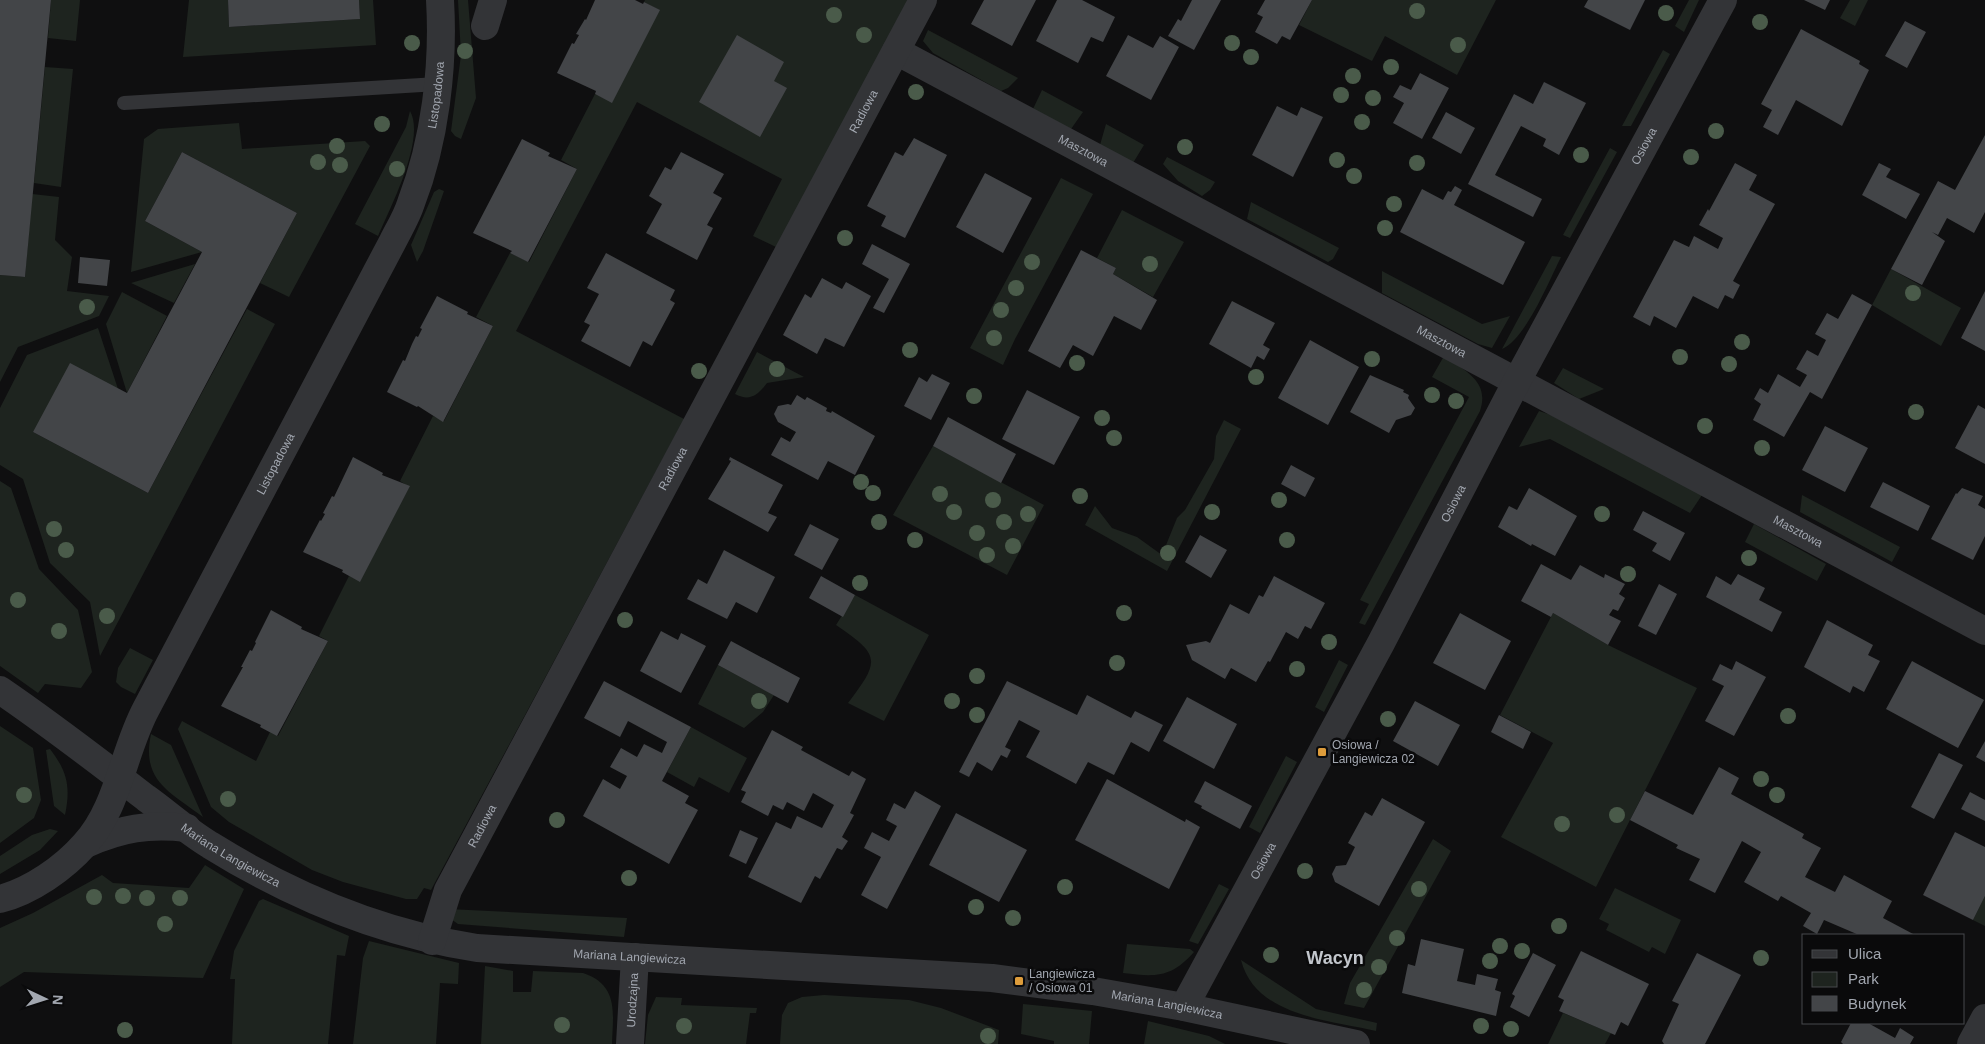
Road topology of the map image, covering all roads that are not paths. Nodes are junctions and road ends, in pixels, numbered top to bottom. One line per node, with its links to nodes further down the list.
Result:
1 (440, 0): 7 (street, Listopadowa)
2 (493, 0): 5 (street)
3 (923, 0): 6 (street, Radiowa)
4 (1723, 0): 9 (street, Osiowa)
5 (485, 26)
6 (896, 51): 9 (street, Masztowa); 16 (street, Radiowa)
7 (438, 84): 8 (lane); 12 (street, Listopadowa)
8 (124, 103)
9 (1517, 382): 10 (street, Masztowa); 18 (street, Osiowa)
10 (1985, 631)
11 (0, 690): 12 (street)
12 (120, 778): 13 (street, Mariana Langiewicza); 14 (street)
13 (187, 828): 14 (street); 16 (street, Mariana Langiewicza)
14 (86, 844): 15 (street)
15 (0, 899)
16 (432, 941): 17 (street, Mariana Langiewicza)
17 (635, 957): 18 (street, Mariana Langiewicza); 21 (street, Urodzajna)
18 (1184, 1007): 20 (street, Mariana Langiewicza)
19 (1985, 1018): 23 (street)
20 (1266, 1035): 22 (street, Mariana Langiewicza)
21 (630, 1044)
22 (1356, 1044)
23 (1971, 1044)

